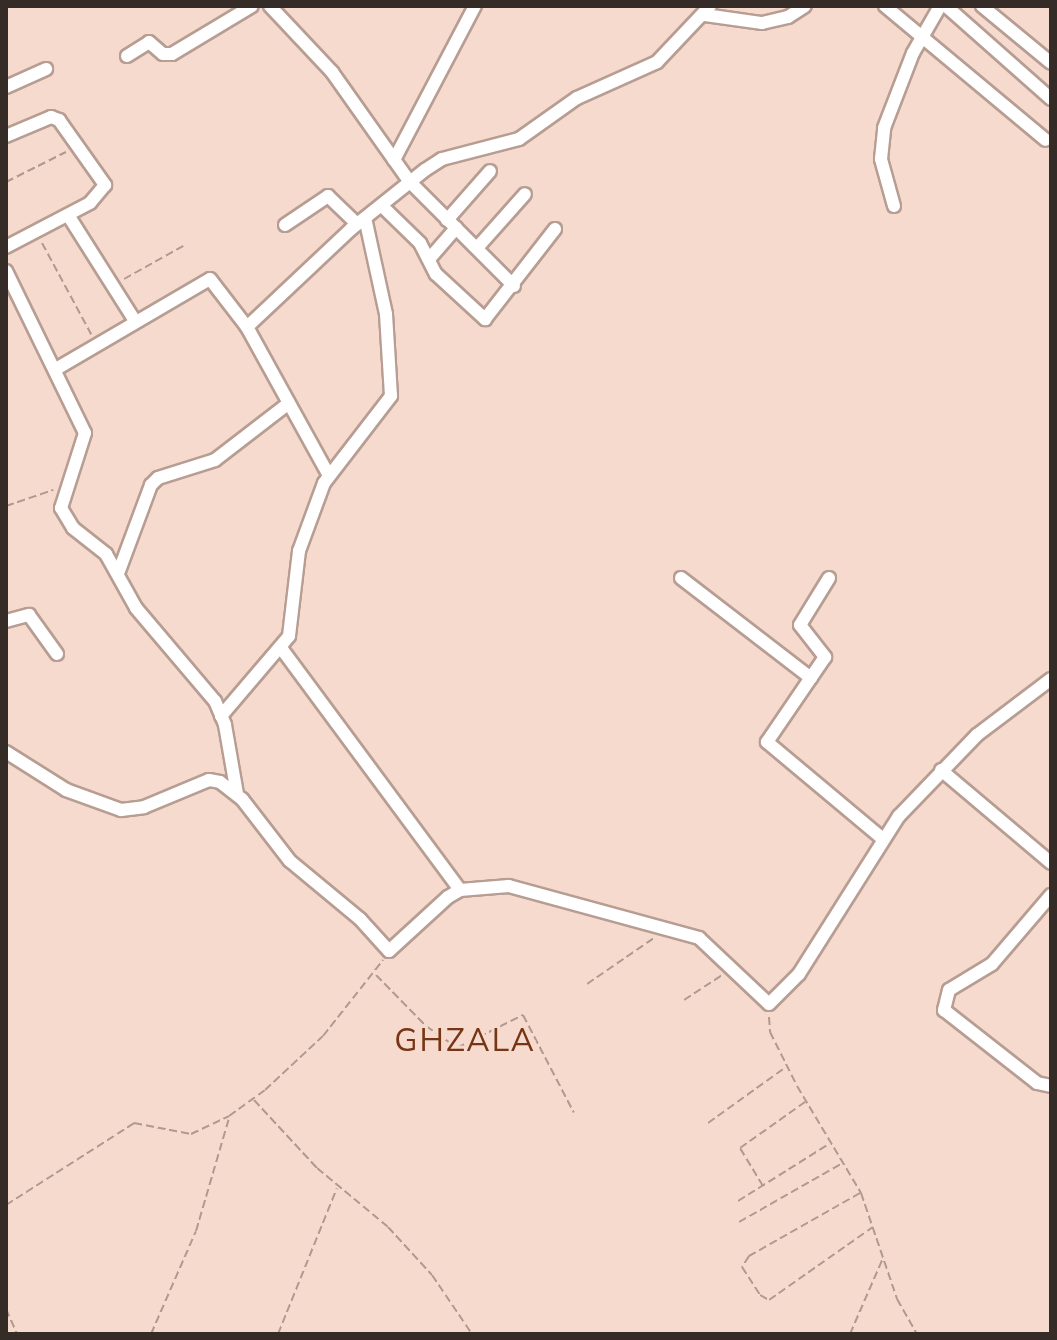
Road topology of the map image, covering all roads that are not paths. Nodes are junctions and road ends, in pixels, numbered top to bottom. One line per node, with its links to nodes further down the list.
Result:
1 (252, 6): 10 (street)
2 (270, 6): 17 (street)
3 (475, 6): 17 (street)
4 (805, 6): 8 (street)
5 (885, 6): 9 (street)
6 (943, 6): 9 (street); 14 (street)
7 (982, 6): 11 (street)
8 (708, 10): 19 (street)
9 (923, 35): 16 (street); 22 (street)
10 (127, 56)
11 (1051, 63)
12 (46, 69): 13 (street)
13 (6, 87)
14 (1051, 99)
15 (6, 136): 23 (street)
16 (1046, 140)
17 (394, 160): 19 (street)
18 (490, 171): 25 (street)
19 (410, 182): 21 (street); 25 (street)
20 (525, 194): 29 (street)
21 (382, 206): 24 (street); 30 (street)
22 (894, 206)
23 (68, 215): 28 (street); 33 (street)
24 (361, 221): 26 (street); 34 (street); 37 (street)
25 (452, 224): 29 (street); 30 (street)
26 (285, 225)
27 (555, 229): 32 (street)
28 (6, 247)
29 (477, 248): 32 (street)
30 (430, 258): 32 (street)
31 (6, 271): 35 (street)
32 (514, 286)
33 (135, 321): 34 (street); 35 (street)
34 (247, 327): 36 (street)
35 (56, 369): 38 (street)
36 (289, 403): 37 (street); 38 (street)
37 (328, 474): 42 (street)
38 (119, 571): 46 (street)
39 (681, 578): 44 (street)
40 (829, 578): 44 (street)
41 (6, 621): 43 (street)
42 (281, 648): 46 (street); 52 (street)
43 (57, 654)
44 (811, 678): 50 (street)
45 (1051, 679): 48 (street)
46 (221, 716): 49 (street)
47 (6, 752): 49 (street)
48 (941, 770): 50 (street); 51 (street)
49 (237, 794): 52 (street)
50 (882, 838): 52 (street)
51 (1051, 863)
52 (460, 890)
53 (1051, 895): 54 (street)
54 (1051, 1086)

